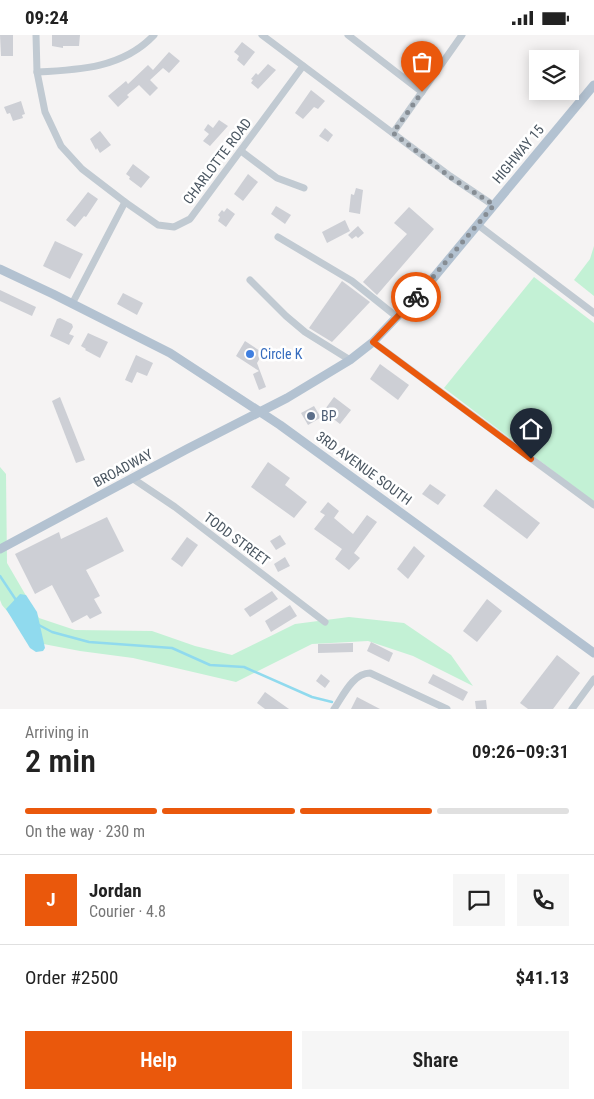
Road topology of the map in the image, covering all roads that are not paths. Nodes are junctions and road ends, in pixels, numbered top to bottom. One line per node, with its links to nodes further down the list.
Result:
1 (36, 35): 7 (street, CHARLOTTE ROAD)
2 (154, 35): 7 (street)
3 (262, 35): 6 (street)
4 (348, 35): 9 (street)
5 (462, 35): 9 (street)
6 (303, 66): 10 (street); 11 (street, CHARLOTTE ROAD)
7 (37, 72): 13 (street, CHARLOTTE ROAD)
8 (594, 85): 14 (main road, HIGHWAY 15)
9 (422, 92): 10 (street)
10 (393, 133): 14 (street)
11 (240, 151): 12 (street); 13 (street, CHARLOTTE ROAD)
12 (304, 188)
13 (124, 202): 19 (street)
14 (494, 205): 15 (main road, HIGHWAY 15)
15 (478, 225): 20 (street); 21 (main road, HIGHWAY 15)
16 (278, 237): 21 (street)
17 (0, 269): 19 (main road, 3RD AVENUE SOUTH)
18 (250, 280): 23 (street)
19 (72, 304): 24 (main road, 3RD AVENUE SOUTH)
20 (594, 313)
21 (397, 317): 22 (main road, HIGHWAY 15)
22 (373, 342): 23 (main road, HIGHWAY 15); 26 (street)
23 (350, 360): 24 (main road, HIGHWAY 15)
24 (259, 413): 25 (main road, BROADWAY); 29 (main road, 3RD AVENUE SOUTH)
25 (132, 478): 27 (main road, BROADWAY); 28 (street, TODD STREET)
26 (594, 505)
27 (3, 547)
28 (325, 622)
29 (594, 653)
30 (594, 679): 33 (street)
31 (334, 709): 32 (street)
32 (447, 709)
33 (572, 709)

